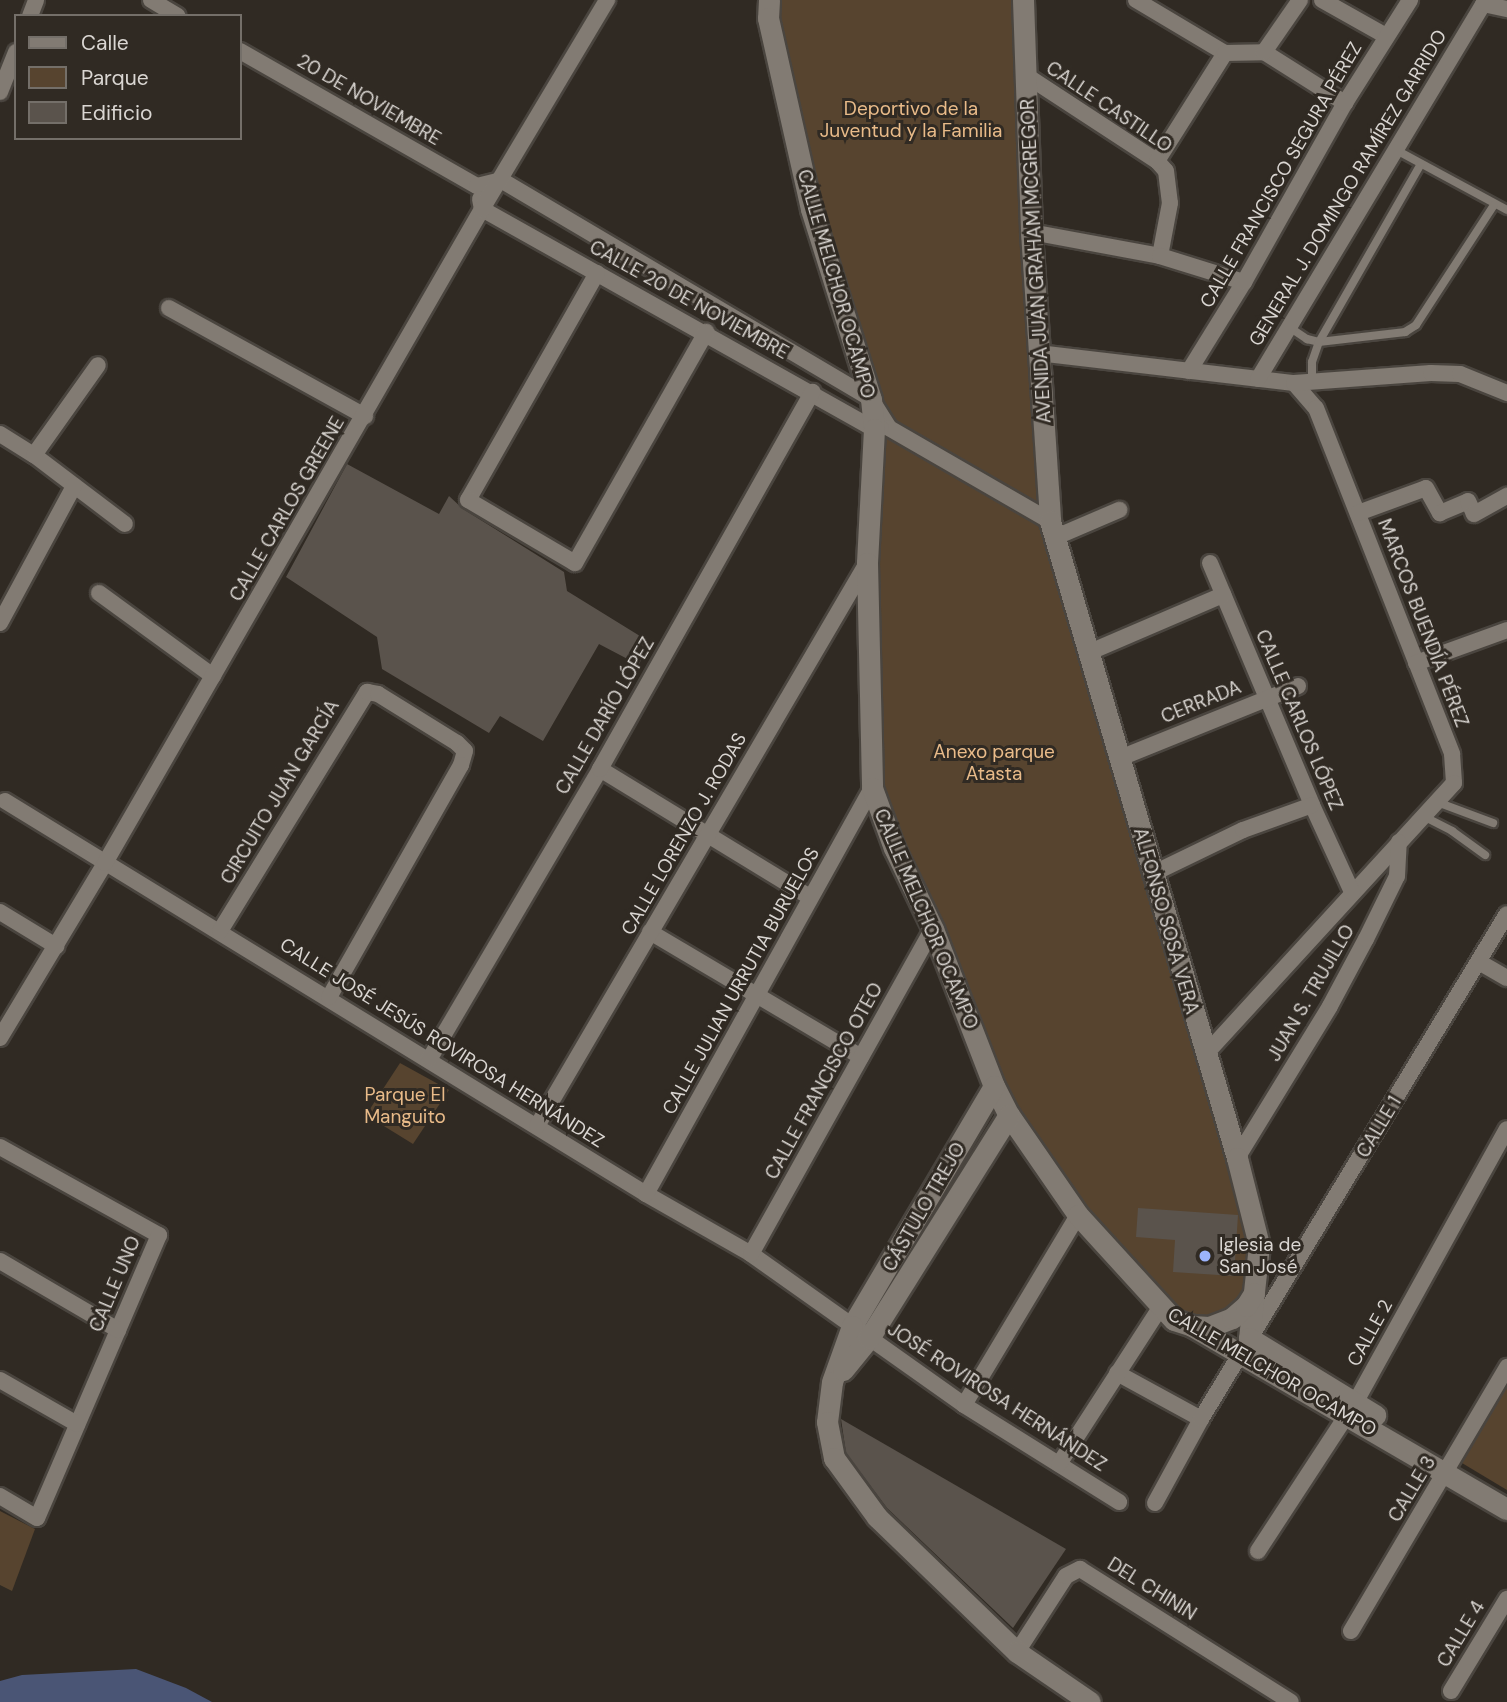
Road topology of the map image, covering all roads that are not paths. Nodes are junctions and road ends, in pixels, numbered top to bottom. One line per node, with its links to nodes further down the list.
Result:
1 (151, 0): 11 (street)
2 (607, 0): 23 (street, CALLE CARLOS GREENE)
3 (769, 0): 44 (street, CALLE MELCHOR OCAMPO)
4 (1023, 0): 17 (street, AVENIDA JUAN GRAHAM MCGREGOR)
5 (1136, 0): 15 (street)
6 (1300, 0): 14 (street)
7 (1322, 0): 12 (street)
8 (1410, 0): 12 (street, CALLE FRANCISCO SEGURA PÉREZ)
9 (1483, 2): 10 (street, GENERAL J. DOMINGO RAMÍREZ GARRIDO); 20 (street, GENERAL J. DOMINGO RAMÍREZ GARRIDO)
10 (1507, 9)
11 (175, 14)
12 (1387, 36): 19 (street, CALLE FRANCISCO SEGURA PÉREZ)
13 (242, 52): 24 (street, 20 DE NOVIEMBRE)
14 (1264, 52): 15 (street); 19 (street)
15 (1225, 53): 21 (street)
16 (14, 57): 18 (street)
17 (1027, 76): 21 (street, CALLE CASTILLO); 28 (street, AVENIDA JUAN GRAHAM MCGREGOR)
18 (0, 92)
19 (1345, 103): 31 (street, CALLE FRANCISCO SEGURA PÉREZ)
20 (1395, 150): 22 (lane); 33 (street, GENERAL J. DOMINGO RAMÍREZ GARRIDO)
21 (1157, 161): 29 (street, CALLE CASTILLO)
22 (1421, 164): 25 (lane); 35 (lane)
23 (501, 180): 24 (street); 26 (street, CALLE CARLOS GREENE); 44 (street, CALLE 20 DE NOVIEMBRE)
24 (477, 186): 26 (street)
25 (1494, 205): 27 (lane); 35 (lane)
26 (482, 209): 30 (street, CALLE 20 DE NOVIEMBRE); 45 (street, CALLE CARLOS GREENE)
27 (1507, 209)
28 (1031, 232): 29 (street); 36 (street, AVENIDA JUAN GRAHAM MCGREGOR)
29 (1160, 256): 31 (street)
30 (597, 273): 34 (street, CALLE 20 DE NOVIEMBRE); 34 (street)
31 (1244, 282): 38 (street, CALLE FRANCISCO SEGURA PÉREZ)
32 (169, 308): 45 (street)
33 (1289, 327): 35 (lane); 39 (street, GENERAL J. DOMINGO RAMÍREZ GARRIDO)
34 (706, 332): 42 (street, CALLE 20 DE NOVIEMBRE)
35 (1319, 342): 41 (lane)
36 (1038, 353): 38 (street); 54 (street, AVENIDA JUAN GRAHAM MCGREGOR)
37 (98, 365): 48 (street)
38 (1189, 371): 39 (street)
39 (1258, 379): 40 (street)
40 (1294, 383): 41 (street); 52 (street, MARCOS BUENDÍA PÉREZ)
41 (1312, 383): 43 (street)
42 (812, 392): 46 (street, CALLE 20 DE NOVIEMBRE); 67 (street, CALLE DARÍO LÓPEZ)
43 (1507, 393)
44 (871, 399): 46 (street, CALLE MELCHOR OCAMPO)
45 (365, 416): 63 (street, CALLE CARLOS GREENE)
46 (882, 428): 54 (street); 55 (street, CALLE MELCHOR OCAMPO)
47 (0, 434): 48 (street)
48 (34, 455): 49 (street)
49 (74, 485): 53 (street); 59 (street)
50 (1507, 496): 52 (street)
51 (1119, 510): 54 (street)
52 (1359, 513): 62 (street, MARCOS BUENDÍA PÉREZ)
53 (125, 524)
54 (1053, 529): 61 (street, ALFONSO SOSA VERA)
55 (867, 563): 68 (street, CALLE MELCHOR OCAMPO); 74 (street, CALLE LORENZO J. RODAS)
56 (1210, 563): 58 (street, CALLE CARLOS LÓPEZ)
57 (99, 593): 63 (street)
58 (1223, 595): 61 (street); 65 (street, CALLE CARLOS LÓPEZ)
59 (0, 623)
60 (1507, 630): 62 (street)
61 (1090, 652): 66 (street, ALFONSO SOSA VERA)
62 (1416, 663): 70 (street, MARCOS BUENDÍA PÉREZ)
63 (213, 676): 77 (street, CALLE CARLOS GREENE)
64 (1298, 686): 65 (street, CERRADA)
65 (1269, 698): 66 (street, CERRADA); 71 (street, CALLE CARLOS LÓPEZ)
66 (1120, 758): 78 (street, ALFONSO SOSA VERA)
67 (600, 769): 74 (street); 94 (street, CALLE DARÍO LÓPEZ)
68 (872, 788): 80 (street, CALLE JULIAN URRUTIA BURUELOS); 83 (street, CALLE MELCHOR OCAMPO)
69 (5, 801): 77 (street, CALLE JOSÉ JESÚS ROVIROSA HERNÁNDEZ)
70 (1437, 802): 72 (street, MARCOS BUENDÍA PÉREZ); 73 (lane)
71 (1312, 805): 78 (street); 79 (street, CALLE CARLOS LÓPEZ)
72 (1423, 816): 75 (street, MARCOS BUENDÍA PÉREZ); 76 (lane)
73 (1493, 823)
74 (708, 835): 80 (street); 85 (street, CALLE LORENZO J. RODAS)
75 (1399, 842): 79 (street, MARCOS BUENDÍA PÉREZ); 100 (street, JUAN S. TRUJILLO)
76 (1485, 855)
77 (105, 863): 84 (street, CALLE JOSÉ JESÚS ROVIROSA HERNÁNDEZ); 86 (street, CALLE CARLOS GREENE)
78 (1152, 874): 92 (street, ALFONSO SOSA VERA)
79 (1352, 892): 92 (street, MARCOS BUENDÍA PÉREZ)
80 (810, 897): 89 (street, CALLE JULIAN URRUTIA BURUELOS)
81 (0, 912): 86 (street)
82 (1507, 914): 87 (street, CALLE 1)
83 (933, 929): 93 (street, CALLE FRANCISCO OTEO); 95 (street, CALLE MELCHOR OCAMPO)
84 (220, 931): 90 (street, CALLE JOSÉ JESÚS ROVIROSA HERNÁNDEZ); 90 (street, CIRCUITO JUAN GARCÍA)
85 (650, 933): 89 (street); 97 (street, CALLE LORENZO J. RODAS)
86 (56, 946): 91 (street, CALLE CARLOS GREENE)
87 (1479, 962): 88 (street); 110 (street, CALLE 1)
88 (1507, 978)
89 (756, 995): 93 (street); 101 (street, CALLE JULIAN URRUTIA BURUELOS)
90 (329, 997): 94 (street, CALLE JOSÉ JESÚS ROVIROSA HERNÁNDEZ)
91 (0, 1038)
92 (1206, 1055): 100 (street, ALFONSO SOSA VERA)
93 (861, 1057): 103 (street, CALLE FRANCISCO OTEO)
94 (429, 1058): 97 (street, CALLE JOSÉ JESÚS ROVIROSA HERNÁNDEZ)
95 (994, 1086): 96 (street, CALLE MELCHOR OCAMPO); 109 (street, CÁSTULO TREJO)
96 (1009, 1115): 102 (street, CALLE MELCHOR OCAMPO); 109 (street, CÁSTULO TREJO)
97 (537, 1126): 101 (street, CALLE JOSÉ JESÚS ROVIROSA HERNÁNDEZ)
98 (1507, 1129): 115 (street, CALLE 2)
99 (0, 1147): 108 (street, CALLE UNO)
100 (1237, 1158): 105 (street, ALFONSO SOSA VERA)
101 (646, 1194): 103 (street, CALLE JOSÉ JESÚS ROVIROSA HERNÁNDEZ)
102 (1078, 1215): 106 (street, CALLE MELCHOR OCAMPO); 114 (street)
103 (751, 1254): 109 (street, CALLE JOSÉ JESÚS ROVIROSA HERNÁNDEZ)
104 (0, 1261): 108 (street)
105 (1256, 1289): 107 (street); 110 (street, ALFONSO SOSA VERA)
106 (1160, 1308): 107 (street, CALLE MELCHOR OCAMPO); 112 (street)
107 (1192, 1326): 110 (street, CALLE MELCHOR OCAMPO)
108 (118, 1330): 117 (street, CALLE UNO)
109 (861, 1332): 114 (street, JOSÉ ROVIROSA HERNÁNDEZ); 128 (street)
110 (1246, 1339): 115 (street, CALLE MELCHOR OCAMPO); 116 (street, CALLE 1)
111 (1507, 1367): 119 (street, CALLE 3)
112 (1117, 1373): 116 (street); 118 (street)
113 (0, 1380): 117 (street)
114 (964, 1405): 118 (street, JOSÉ ROVIROSA HERNÁNDEZ)
115 (1351, 1409): 119 (street, CALLE MELCHOR OCAMPO); 125 (street, CALLE 2)
116 (1201, 1419): 123 (street, CALLE 1)
117 (78, 1424): 121 (street, CALLE UNO)
118 (1059, 1464): 122 (street, JOSÉ ROVIROSA HERNÁNDEZ)
119 (1450, 1466): 120 (street, CALLE MELCHOR OCAMPO); 124 (street, CALLE MELCHOR OCAMPO); 127 (street, CALLE 3)
120 (1507, 1493)
121 (0, 1496)
122 (1119, 1502)
123 (1155, 1503)
124 (1507, 1509)
125 (1258, 1551)
126 (1507, 1599): 129 (street, CALLE 4)
127 (1351, 1631)
128 (1017, 1652): 130 (street); 131 (street, DEL CHININ)
129 (1451, 1690)
130 (1090, 1702)
131 (1292, 1702)

